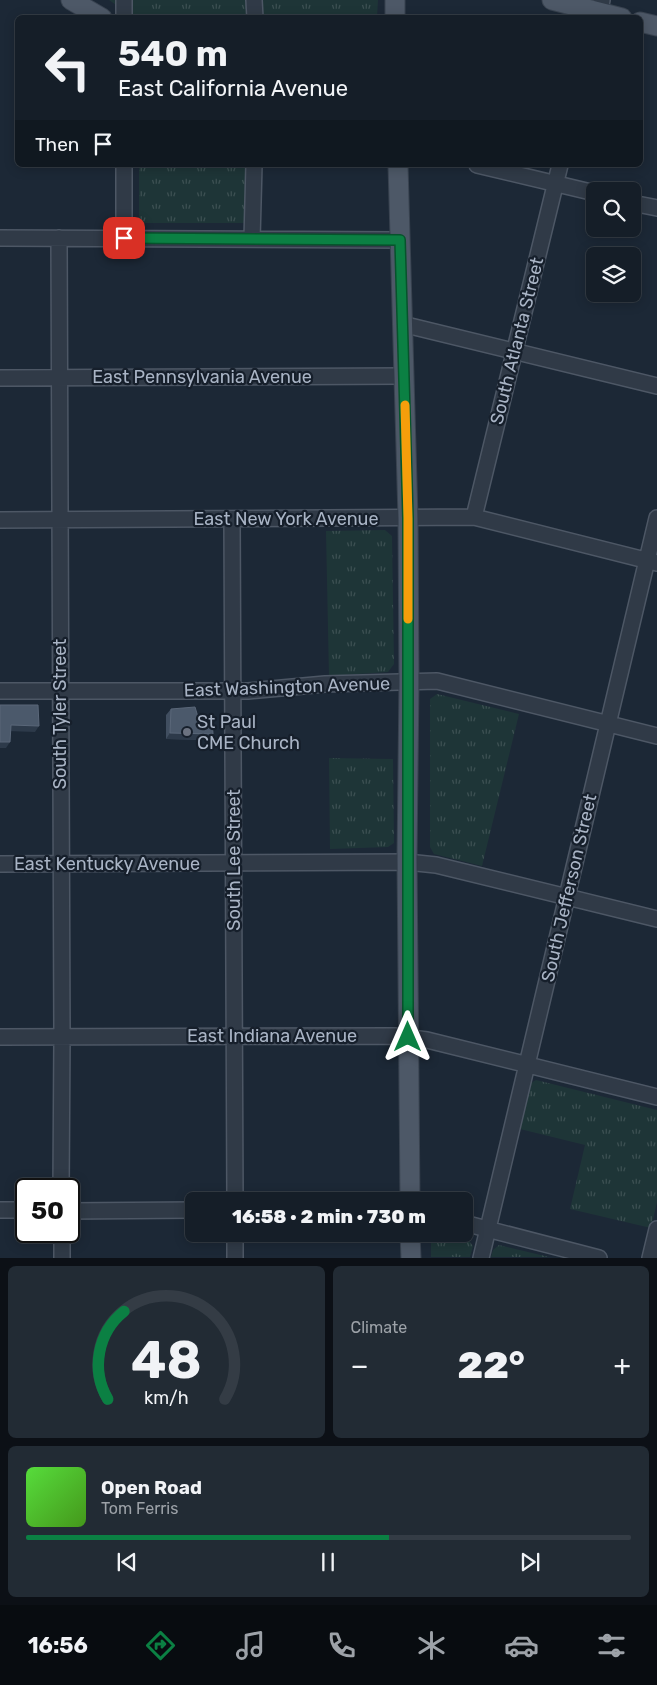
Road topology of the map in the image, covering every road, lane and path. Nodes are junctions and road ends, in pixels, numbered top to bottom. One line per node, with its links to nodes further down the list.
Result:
1 (71, 0): 6 (main road)
2 (124, 0): 7 (street)
3 (254, 0): 8 (street)
4 (552, 0): 5 (main road)
5 (600, 10): 9 (main road)
6 (97, 15)
7 (124, 15)
8 (255, 15)
9 (614, 15)
10 (643, 23): 11 (main road)
11 (657, 26)
12 (124, 167): 23 (street)
13 (254, 167): 24 (street)
14 (398, 167): 25 (main road)
15 (485, 167): 17 (street)
16 (560, 167): 17 (street, South Atlanta Street)
17 (556, 184): 18 (street); 27 (street, South Atlanta Street)
18 (586, 191)
19 (641, 204): 20 (street)
20 (657, 208)
21 (0, 238): 22 (street)
22 (58, 238): 23 (street); 30 (street, South Tyler Street)
23 (124, 238): 24 (street)
24 (252, 239): 25 (street)
25 (400, 240): 26 (main road)
26 (402, 324): 27 (street); 28 (main road)
27 (514, 352): 31 (street); 32 (street, South Atlanta Street)
28 (404, 376): 30 (street, East Pennsylvania Avenue); 33 (main road)
29 (0, 378): 30 (street, East Pennsylvania Avenue)
30 (59, 378): 35 (street, South Tyler Street)
31 (657, 386)
32 (474, 517): 33 (street, East New York Avenue); 38 (street, East New York Avenue)
33 (408, 518): 36 (street, East New York Avenue); 39 (main road)
34 (657, 518): 38 (street, South Jefferson Street)
35 (60, 519): 36 (street, East New York Avenue); 37 (street, East New York Avenue); 42 (street, South Tyler Street)
36 (232, 519): 41 (street, South Lee Street)
37 (0, 520)
38 (652, 562): 43 (street, South Jefferson Street)
39 (409, 682): 41 (street, East Washington Avenue); 43 (street, East Washington Avenue); 45 (main road)
40 (0, 691): 42 (street, East Washington Avenue)
41 (233, 691): 42 (street, East Washington Avenue); 46 (street, South Lee Street)
42 (60, 692): 48 (street, South Tyler Street)
43 (608, 724): 44 (street, East Washington Avenue); 49 (street, South Jefferson Street)
44 (657, 736)
45 (407, 862): 46 (street, East Kentucky Avenue); 49 (street, East Kentucky Avenue); 54 (main road)
46 (234, 863): 48 (street, East Kentucky Avenue); 53 (street, South Lee Street)
47 (0, 864): 48 (street, East Kentucky Avenue)
48 (61, 864): 52 (street, South Tyler Street)
49 (567, 897): 50 (street, East Kentucky Avenue); 55 (street, South Jefferson Street)
50 (657, 919)
51 (0, 1037): 52 (street, East Indiana Avenue)
52 (62, 1037): 53 (street, East Indiana Avenue); 57 (street, South Tyler Street)
53 (235, 1037): 54 (street, East Indiana Avenue); 58 (street, South Lee Street)
54 (408, 1037): 55 (street, East Indiana Avenue); 59 (main road)
55 (527, 1066): 56 (street, East Indiana Avenue); 65 (street, South Jefferson Street)
56 (657, 1098)
57 (62, 1178)
58 (235, 1192)
59 (410, 1192)
60 (0, 1210): 61 (street)
61 (15, 1210)
62 (185, 1210): 63 (street)
63 (80, 1211)
64 (473, 1225): 65 (street)
65 (488, 1229): 73 (street, South Jefferson Street); 74 (street)
66 (657, 1229): 75 (street)
67 (235, 1242): 71 (street)
68 (410, 1242): 72 (main road)
69 (62, 1243): 70 (street)
70 (62, 1258)
71 (235, 1258)
72 (410, 1258)
73 (481, 1258)
74 (599, 1258)
75 (650, 1258)

